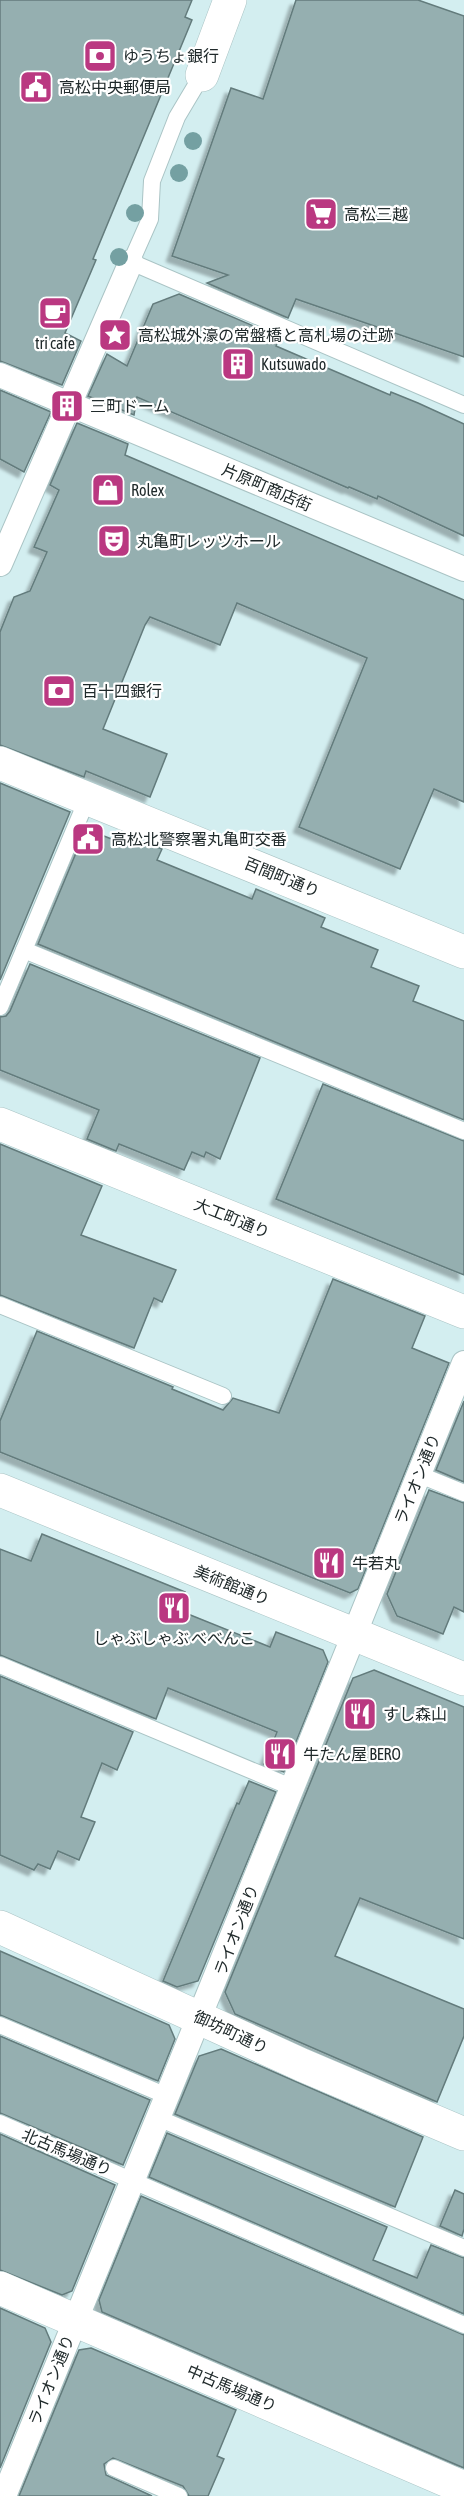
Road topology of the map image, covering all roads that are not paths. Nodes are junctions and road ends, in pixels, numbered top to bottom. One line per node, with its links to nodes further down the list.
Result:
1 (230, 0): 2 (street)
2 (202, 75): 3 (lane)
3 (131, 262): 5 (street); 6 (lane)
4 (0, 375): 5 (street, 片原町商店街)
5 (69, 405): 7 (street); 8 (street, 片原町商店街)
6 (464, 405)
7 (0, 564)
8 (464, 569)
9 (0, 763): 10 (street, 百間町通り)
10 (88, 797): 11 (lane); 12 (street, 百間町通り)
11 (24, 950): 13 (lane); 15 (lane)
12 (464, 952)
13 (0, 1007)
14 (0, 1124): 17 (street, 大工町通り)
15 (464, 1131)
16 (0, 1305): 19 (lane)
17 (464, 1312)
18 (464, 1363): 20 (street, ライオン通り)
19 (223, 1396)
20 (420, 1475): 22 (lane); 23 (street, ライオン通り)
21 (0, 1490): 23 (street, 美術館通り)
22 (464, 1493)
23 (354, 1635): 25 (street, 美術館通り); 26 (street, ライオン通り)
24 (0, 1665): 26 (lane)
25 (464, 1679)
26 (291, 1787): 28 (street, ライオン通り)
27 (0, 1927): 28 (street, 御坊町通り)
28 (200, 2017): 30 (street, ライオン通り); 32 (street, 御坊町通り)
29 (0, 2025): 30 (lane)
30 (162, 2107): 33 (street, ライオン通り); 34 (lane)
31 (0, 2123): 33 (lane, 北古馬場通り)
32 (464, 2134)
33 (134, 2181): 36 (street, ライオン通り); 37 (lane, 北古馬場通り)
34 (464, 2248)
35 (0, 2288): 36 (street, 中古馬場通り)
36 (76, 2320): 38 (street, ライオン通り); 40 (street, 中古馬場通り)
37 (464, 2325)
38 (7, 2468): 41 (street, ライオン通り)
39 (114, 2468): 42 (lane)
40 (446, 2488)
41 (4, 2496)
42 (179, 2496)

